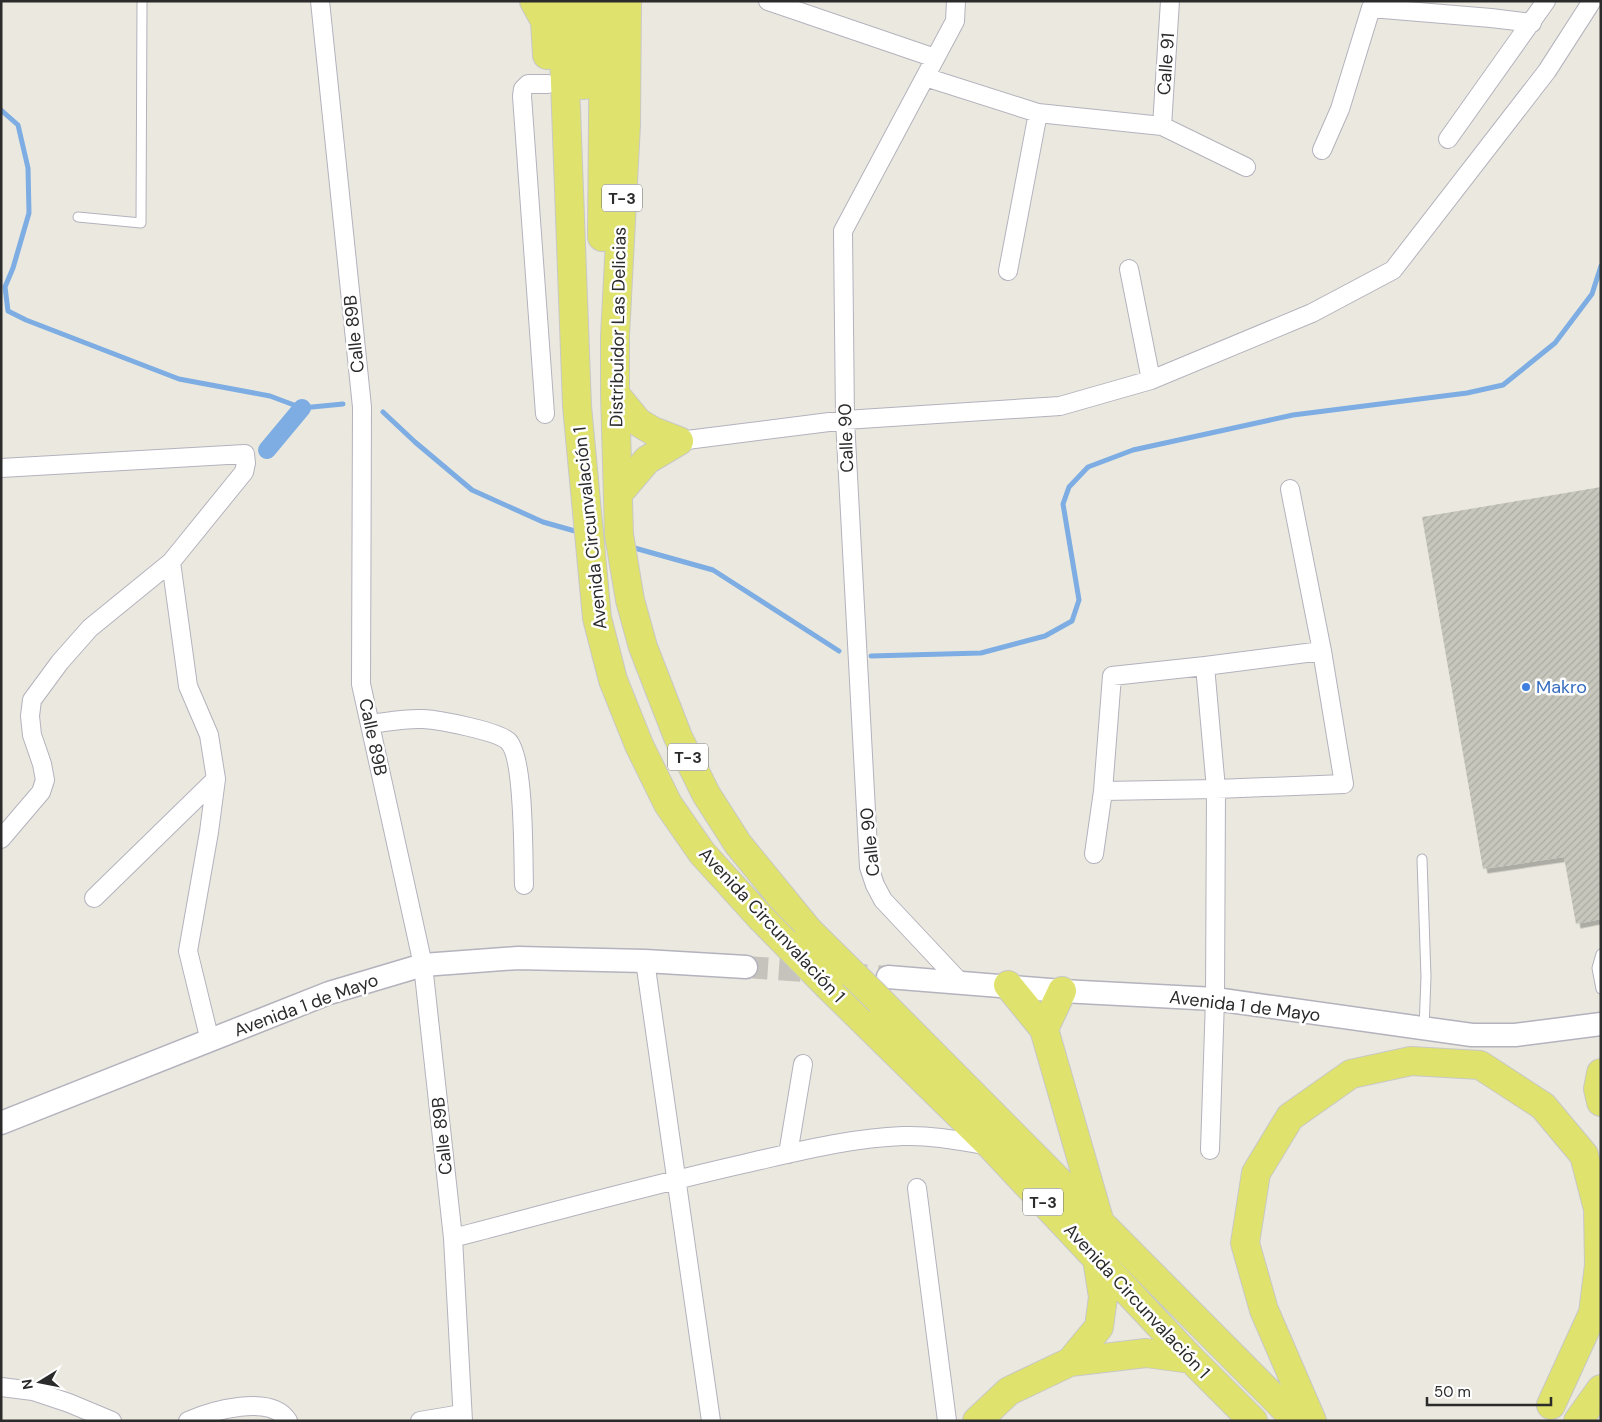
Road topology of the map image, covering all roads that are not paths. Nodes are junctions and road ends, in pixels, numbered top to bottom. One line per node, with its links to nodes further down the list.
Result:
1 (142, 1): 22 (lane)
2 (320, 1): 38 (street, Calle 89B)
3 (534, 1): 16 (main road)
4 (562, 1): 25 (main road, T-3)
5 (582, 1): 25 (main road)
6 (604, 1): 31 (main road)
7 (627, 1): 27 (main road, Distribuidor Las Delicias / T-3)
8 (768, 1): 14 (street)
9 (956, 1): 14 (street, Calle 90)
10 (1170, 1): 18 (street, Calle 91)
11 (1546, 1): 13 (street)
12 (1592, 1): 26 (street)
13 (1532, 23): 19 (street); 20 (street)
14 (935, 58): 15 (street, Calle 90)
15 (925, 78): 17 (street); 29 (street, Calle 90)
16 (548, 84): 25 (main road); 28 (street)
17 (1038, 113): 18 (street); 24 (street)
18 (1162, 126): 21 (street)
19 (1448, 139)
20 (1322, 150)
21 (1246, 167)
22 (78, 217)
23 (1129, 269): 26 (street)
24 (1008, 271)
25 (573, 287): 66 (main road, Avenida Circunvalación 1 / T-3, bridge)
26 (1151, 380): 29 (street)
27 (615, 394): 30 (main road); 31 (main road, Distribuidor Las Delicias / T-3)
28 (545, 414)
29 (845, 420): 30 (street); 52 (street, Calle 90)
30 (679, 441): 34 (main road)
31 (616, 442): 34 (main road, Avenida Circunvalación 1 / T-3)
32 (1, 468): 35 (street)
33 (1290, 489): 36 (street)
34 (618, 494): 54 (main road, Avenida Circunvalación 1 / T-3, bridge)
35 (171, 562): 39 (street); 42 (street)
36 (1322, 651): 37 (street); 40 (street)
37 (1205, 666): 40 (street); 41 (street)
38 (370, 724): 45 (street); 49 (street, Calle 89B)
39 (216, 779): 46 (street); 61 (street)
40 (1216, 789): 41 (street); 57 (street)
41 (1103, 791): 43 (street)
42 (1, 839)
43 (1094, 854)
44 (1422, 859): 60 (lane)
45 (524, 885)
46 (94, 898)
47 (1601, 954): 51 (lane)
48 (645, 961): 49 (street, Avenida 1 de Mayo); 50 (street, Avenida 1 de Mayo); 69 (street)
49 (423, 965): 61 (street, Avenida 1 de Mayo); 72 (street, Calle 89B)
50 (746, 967)
51 (1599, 969): 55 (lane)
52 (960, 982): 53 (street, Avenida 1 de Mayo); 54 (street, Avenida 1 de Mayo)
53 (1008, 985): 56 (street, Avenida 1 de Mayo); 59 (main road)
54 (884, 989): 71 (main road, Avenida Circunvalación 1 / T-3)
55 (1601, 989)
56 (1062, 991): 57 (street, Avenida 1 de Mayo); 59 (main road)
57 (1215, 999): 60 (street, Avenida 1 de Mayo); 67 (street)
58 (1601, 1024): 60 (street, Avenida 1 de Mayo)
59 (1044, 1029): 71 (main road)
60 (1424, 1029)
61 (210, 1041): 65 (street, Avenida 1 de Mayo)
62 (803, 1064): 68 (street)
63 (1601, 1073): 64 (main road)
64 (1601, 1102)
65 (1, 1123)
66 (990, 1146): 68 (street); 73 (main road, Avenida Circunvalación 1 / T-3)
67 (1210, 1150)
68 (788, 1154): 69 (street)
69 (677, 1179): 72 (street); 85 (street)
70 (916, 1188): 86 (street)
71 (1099, 1220): 89 (main road, Avenida Circunvalación 1 / T-3)
72 (452, 1238): 80 (street, Calle 89B)
73 (1097, 1260): 75 (main road, Avenida Circunvalación 1 / T-3); 76 (main road)
74 (1601, 1336): 79 (main road)
75 (1191, 1359): 76 (main road); 88 (main road, Avenida Circunvalación 1 / T-3)
76 (1070, 1362): 87 (main road)
77 (1, 1387): 81 (street)
78 (1601, 1389): 91 (main road)
79 (1546, 1413): 90 (main road)
80 (462, 1418): 84 (street)
81 (112, 1421)
82 (188, 1421): 83 (street)
83 (288, 1421)
84 (420, 1421)
85 (711, 1421)
86 (947, 1421)
87 (977, 1421)
88 (1253, 1421)
89 (1297, 1421)
90 (1312, 1421)
91 (1578, 1421)

